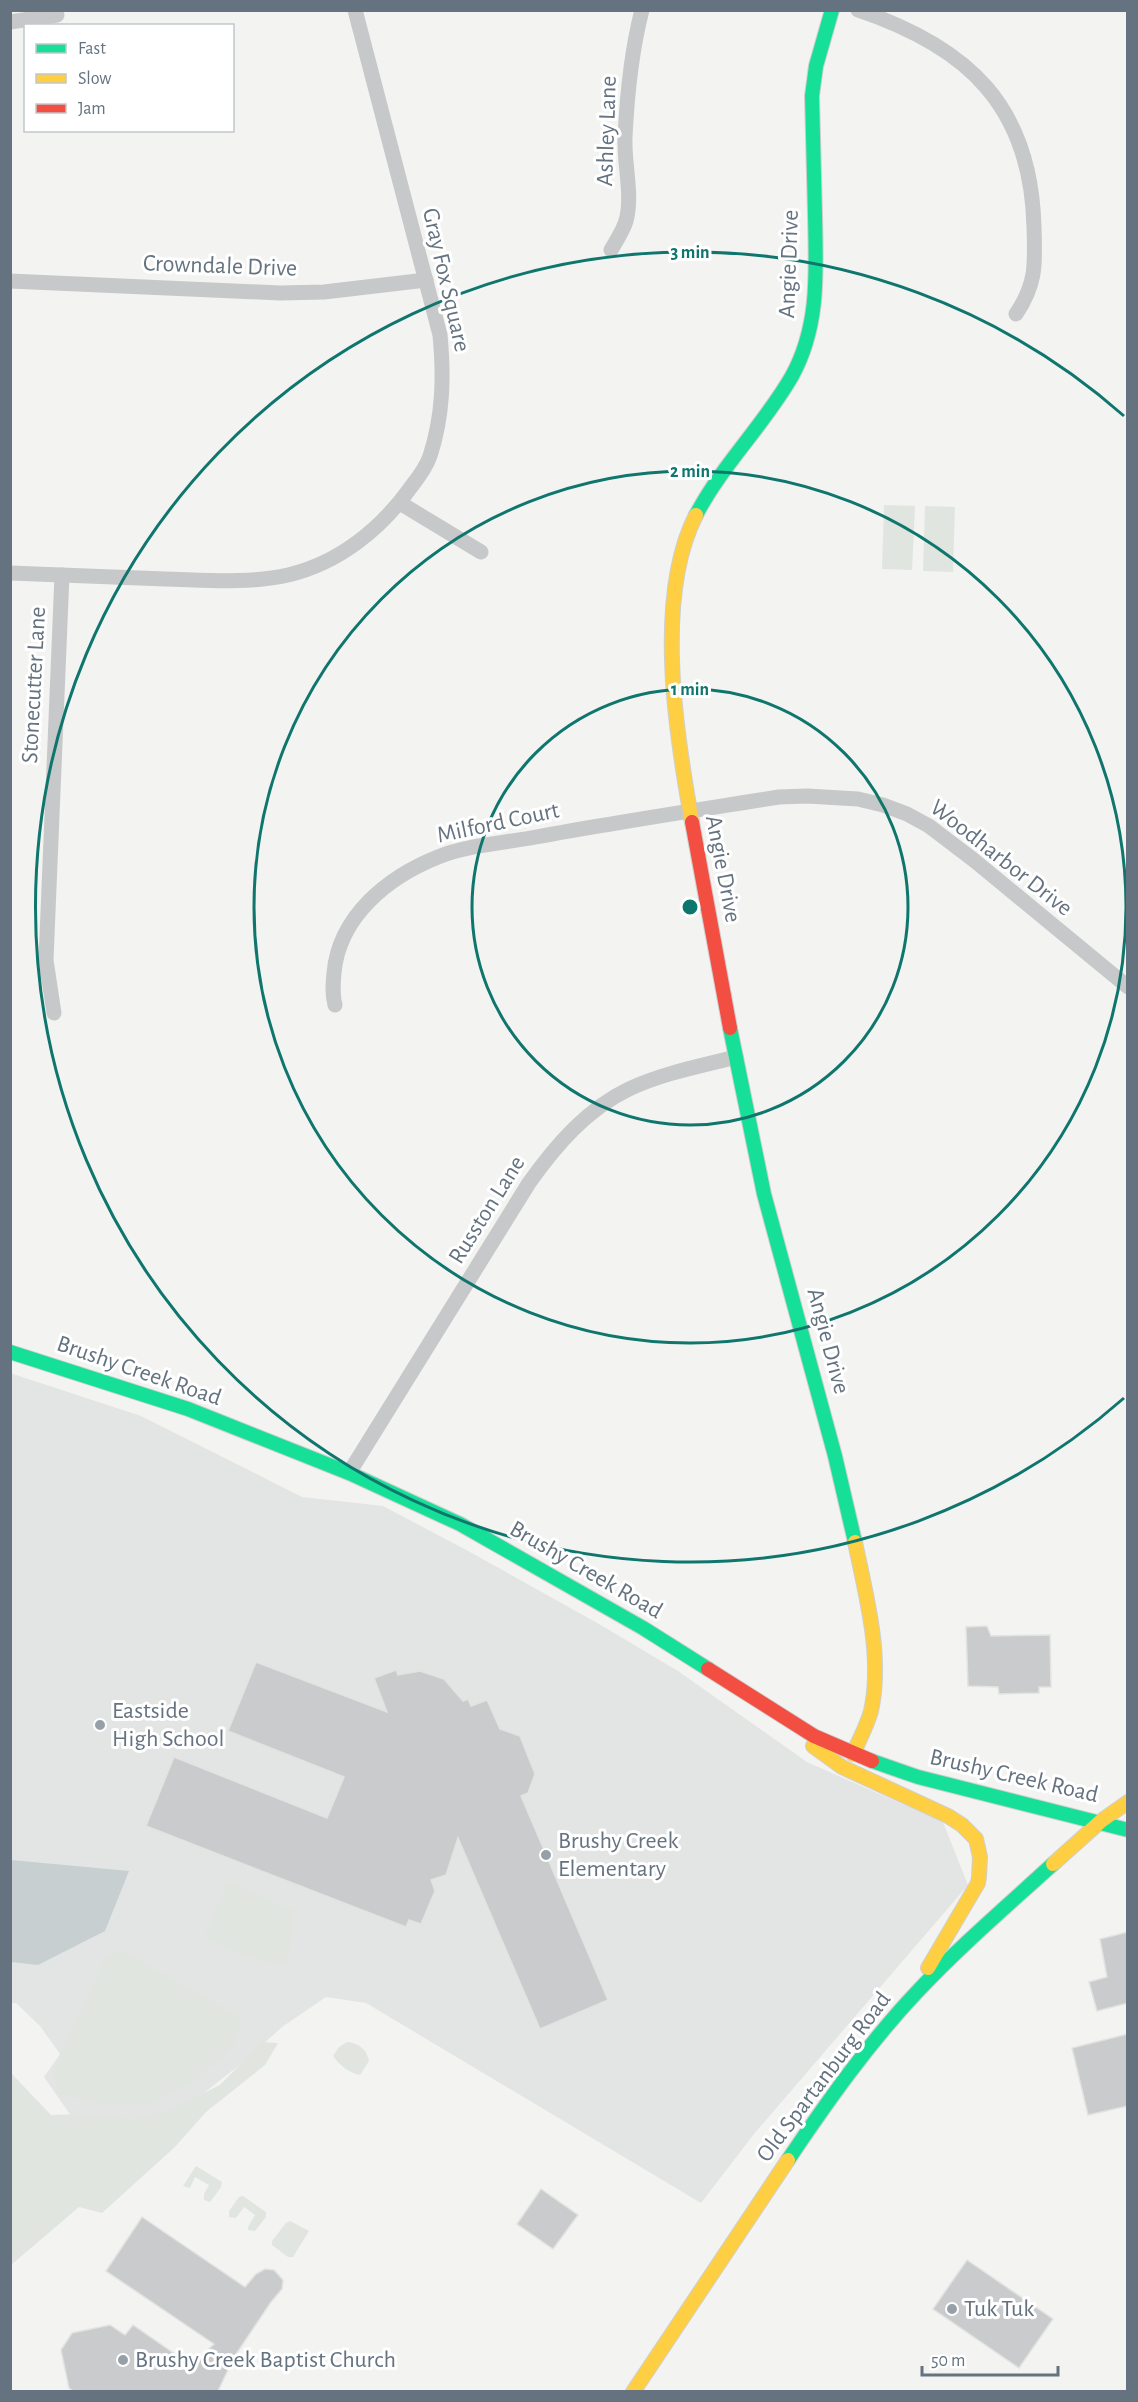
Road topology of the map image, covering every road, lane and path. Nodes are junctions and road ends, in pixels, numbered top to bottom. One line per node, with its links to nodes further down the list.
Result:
1 (355, 10): 8 (street, Gray Fox Square)
2 (642, 10): 7 (street, Ashley Lane)
3 (832, 10): 15 (street, Angie Drive)
4 (858, 10): 10 (street)
5 (57, 15): 6 (street)
6 (10, 22)
7 (611, 250)
8 (426, 280): 9 (street, Crowndale Drive); 11 (street, Gray Fox Square)
9 (10, 281)
10 (1016, 314)
11 (400, 503): 12 (street); 14 (street, Gray Fox Square)
12 (481, 552)
13 (10, 573): 14 (street, Gray Fox Square)
14 (62, 575): 18 (street, Stonecutter Lane)
15 (689, 811): 16 (street, Woodharbor Drive); 17 (street, Milford Court); 19 (street, Angie Drive)
16 (1128, 987)
17 (335, 1005)
18 (54, 1013)
19 (736, 1057): 21 (street, Russton Lane); 23 (street, Angie Drive)
20 (10, 1352): 21 (street, Brushy Creek Road)
21 (349, 1473): 22 (street, Brushy Creek Road)
22 (745, 1694): 23 (street, Brushy Creek Road); 27 (street)
23 (853, 1754): 25 (street, Brushy Creek Road)
24 (1128, 1802): 25 (street, Brushy Creek Road)
25 (1101, 1821): 26 (street); 27 (street, Old Spartanburg Road)
26 (1128, 1830)
27 (900, 2012): 28 (street, Old Spartanburg Road)
28 (633, 2391)

